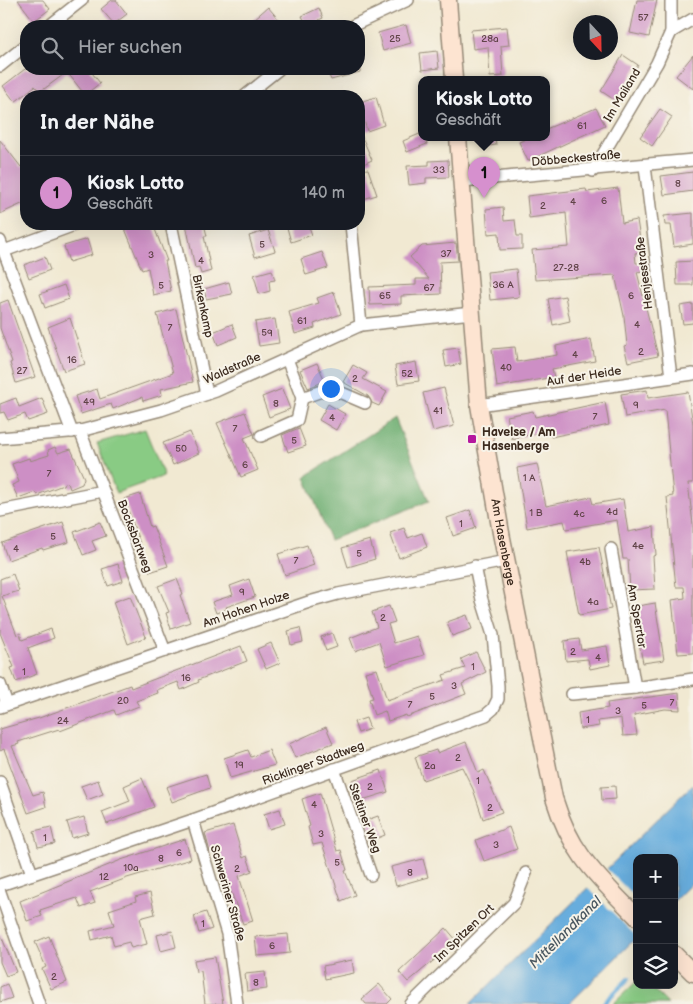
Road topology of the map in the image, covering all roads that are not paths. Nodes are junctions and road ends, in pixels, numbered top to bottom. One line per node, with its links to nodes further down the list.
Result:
1 (82, 0): 5 (street)
2 (408, 0): 6 (street)
3 (448, 0): 12 (street)
4 (671, 0): 8 (street, Im Mailand)
5 (57, 20)
6 (365, 20)
7 (693, 20): 8 (street)
8 (671, 32): 17 (street, Im Mailand)
9 (20, 50): 10 (street)
10 (0, 66)
11 (272, 75): 13 (street)
12 (454, 76)
13 (253, 90)
14 (458, 141): 18 (street, Am Hasenberge)
15 (693, 160): 16 (street, Döbbeckestraße)
16 (645, 166): 17 (street, Döbbeckestraße); 27 (street, Henjesstraße)
17 (593, 171): 18 (street, Döbbeckestraße)
18 (462, 181): 23 (street, Am Hasenberge)
19 (57, 230): 22 (street)
20 (172, 230): 28 (street, Birkenkamp)
21 (352, 230): 24 (street)
22 (2, 246): 32 (street, Bocksbartweg)
23 (472, 313): 24 (street, Waldstraße); 31 (street, Am Hasenberge)
24 (361, 325): 25 (street, Waldstraße)
25 (286, 359): 28 (street, Waldstraße); 29 (street)
26 (693, 374): 27 (street, Auf der Heide)
27 (671, 376): 31 (street, Auf der Heide)
28 (208, 394): 32 (street, Waldstraße)
29 (302, 398): 30 (street); 33 (street)
30 (365, 404)
31 (479, 405): 38 (street, Am Hasenberge)
32 (76, 431): 34 (street, Waldstraße); 35 (street, Bocksbartweg)
33 (261, 436)
34 (0, 438)
35 (103, 491): 36 (street); 40 (street, Bocksbartweg)
36 (0, 511)
37 (611, 549): 43 (street, Am Sperrtor)
38 (506, 561): 39 (street, Am Hohen Holze); 54 (street, Am Hasenberge)
39 (475, 566): 40 (street, Am Hohen Holze); 46 (street, Ricklinger Stadtweg)
40 (165, 651): 45 (street, Am Hohen Holze)
41 (693, 678): 43 (street)
42 (0, 684): 45 (street)
43 (635, 688): 44 (street)
44 (572, 694)
45 (4, 705)
46 (334, 770): 48 (street, Ricklinger Stadtweg); 51 (street, Stettiner Weg)
47 (0, 782): 49 (street)
48 (193, 820): 49 (street, Ricklinger Stadtweg); 58 (street, Schweriner Straße)
49 (32, 874): 52 (street, Ricklinger Stadtweg)
50 (526, 874): 59 (street, Im Spitzen Ort)
51 (371, 875)
52 (0, 885)
53 (0, 892): 57 (street)
54 (633, 913)
55 (678, 958): 56 (street)
56 (693, 973)
57 (39, 1004)
58 (237, 1004)
59 (411, 1004)

